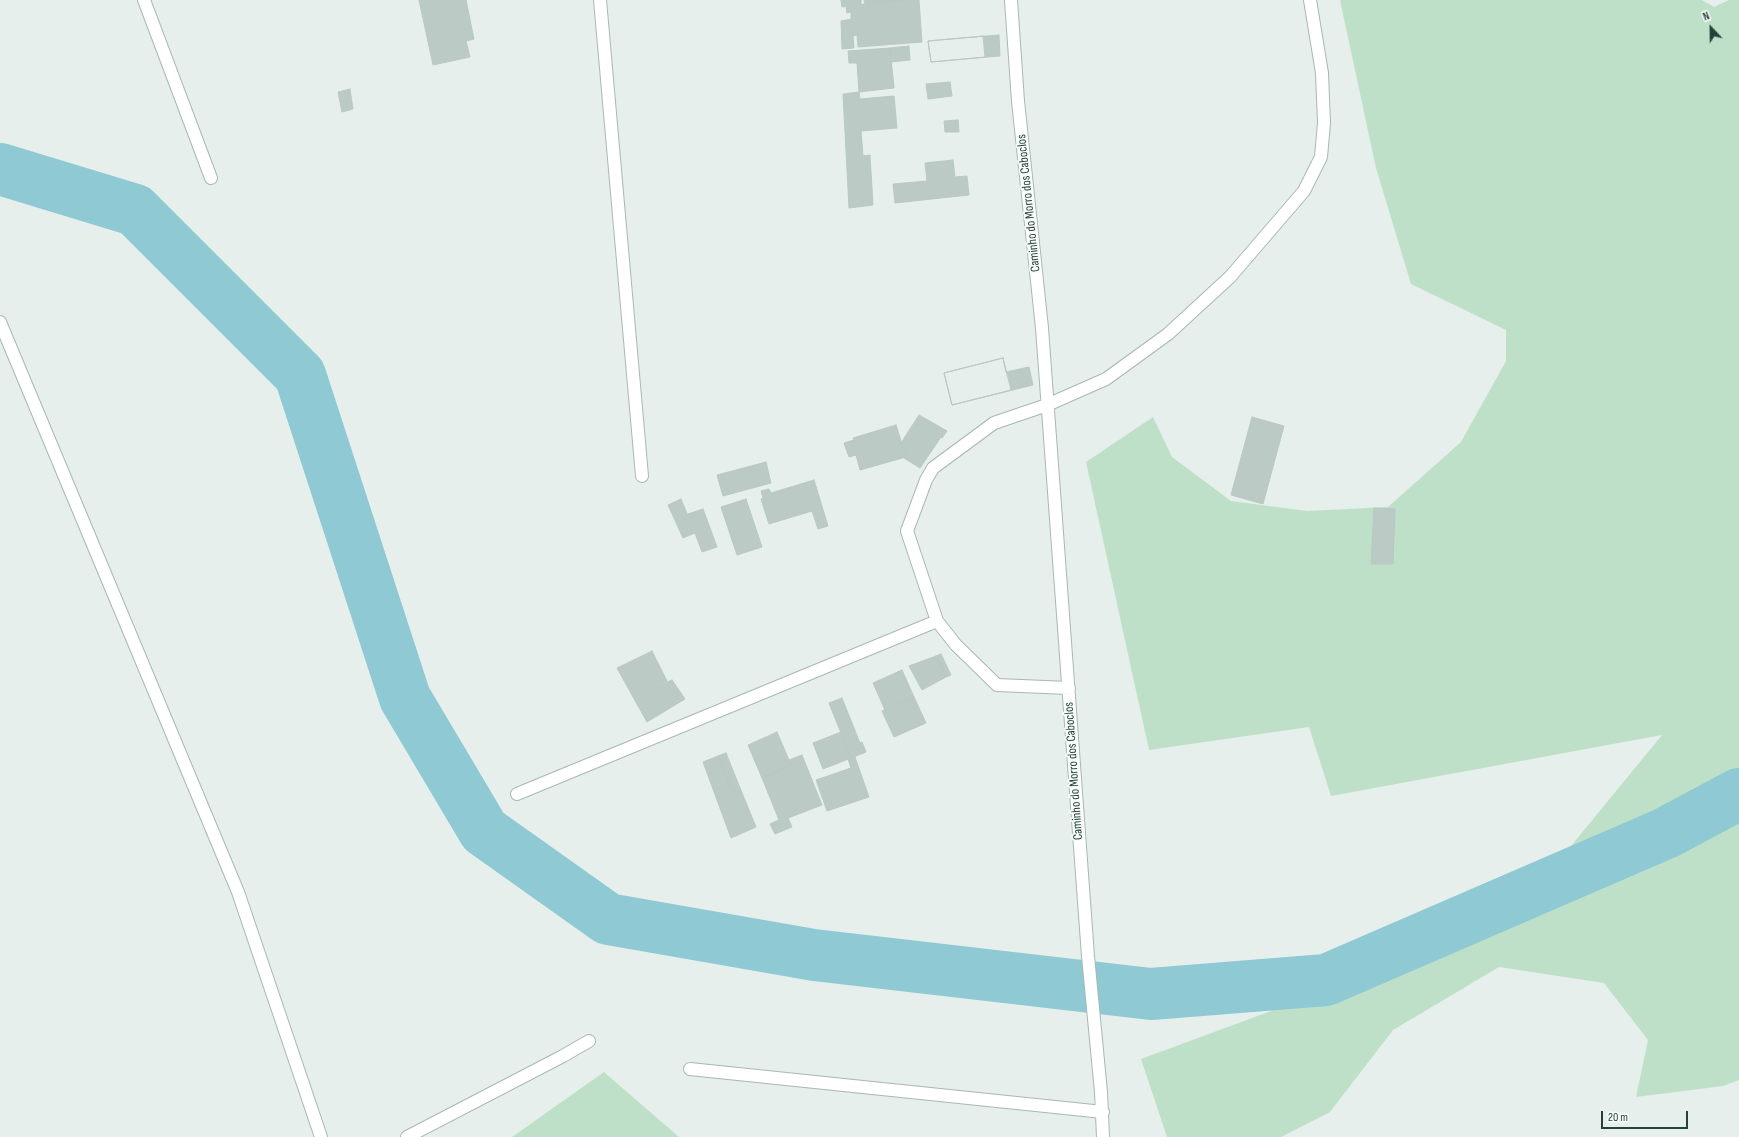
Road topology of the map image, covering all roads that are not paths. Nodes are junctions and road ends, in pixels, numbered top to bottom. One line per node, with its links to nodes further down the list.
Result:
1 (144, 0): 5 (street)
2 (600, 0): 8 (street)
3 (1011, 0): 7 (street, Caminho do Morro dos Caboclos)
4 (1310, 0): 7 (street)
5 (212, 178)
6 (0, 322): 15 (street)
7 (1047, 405): 9 (street); 10 (street, Caminho do Morro dos Caboclos)
8 (642, 476)
9 (937, 621): 10 (street); 11 (street)
10 (1069, 688): 14 (street, Caminho do Morro dos Caboclos)
11 (517, 794)
12 (589, 1041): 16 (street)
13 (690, 1069): 14 (street)
14 (1103, 1112): 17 (street, Caminho do Morro dos Caboclos)
15 (322, 1137)
16 (407, 1137)
17 (1103, 1137)

